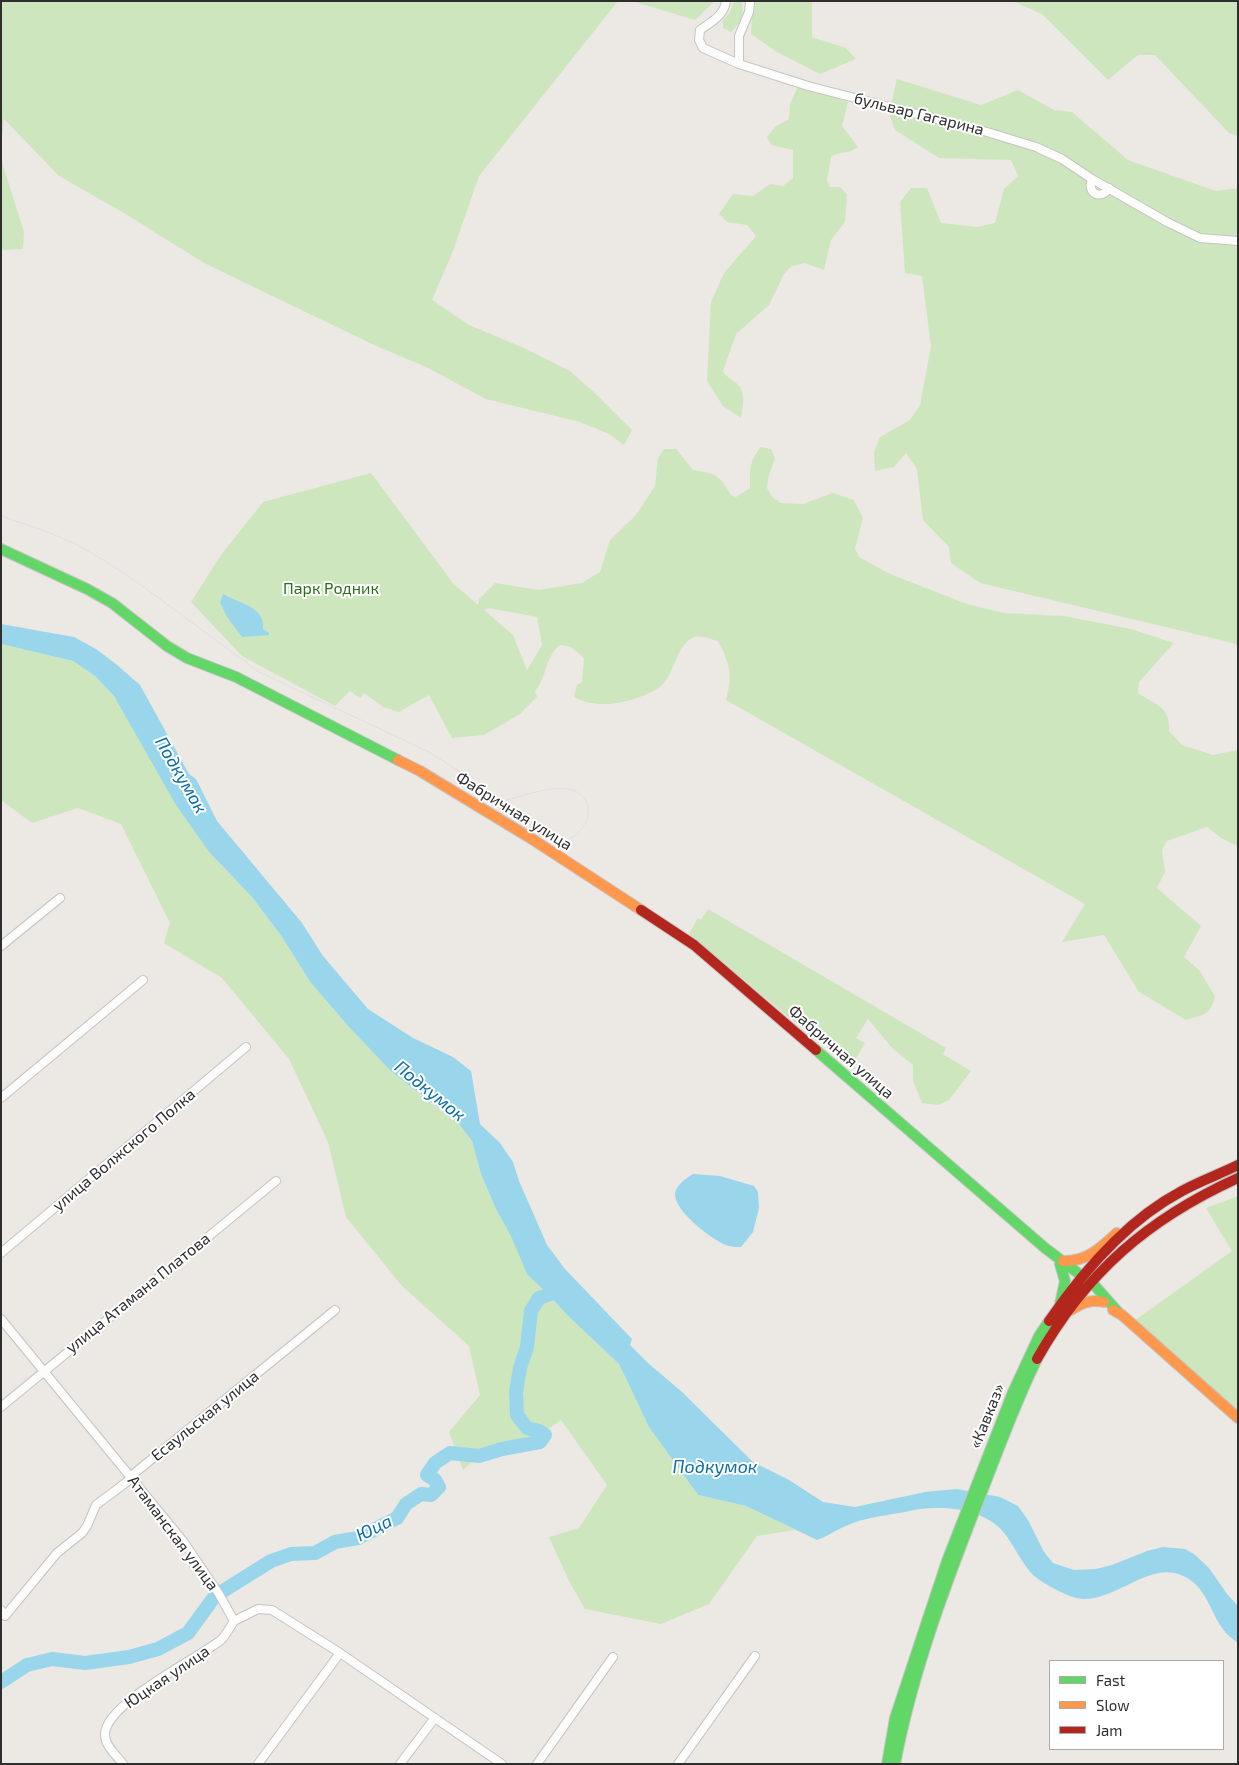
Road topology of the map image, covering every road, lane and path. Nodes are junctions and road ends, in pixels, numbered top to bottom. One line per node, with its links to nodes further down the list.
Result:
1 (726, 1): 3 (street, бульвар Гагарина)
2 (750, 1): 3 (street)
3 (739, 64): 4 (street, бульвар Гагарина)
4 (1092, 179): 5 (street, бульвар Гагарина); 5 (street, бульвар Гагарина)
5 (1109, 188): 6 (street, бульвар Гагарина)
6 (1238, 241)
7 (1, 549): 18 (main road, Фабричная улица)
8 (60, 898): 9 (street)
9 (1, 946)
10 (143, 980): 12 (street)
11 (246, 1047): 17 (street, улица Волжского Полка)
12 (1, 1098)
13 (1238, 1165): 16 (main road, «Кавказ»)
14 (1238, 1178): 19 (main road, «Кавказ»)
15 (276, 1181): 27 (street, улица Атамана Платова)
16 (1182, 1191): 18 (main road); 20 (main road, «Кавказ»); 21 (main road)
17 (1, 1253)
18 (1062, 1262): 20 (main road, Фабричная улица); 23 (main road)
19 (1106, 1265): 21 (main road, «Кавказ»); 22 (main road)
20 (1078, 1278): 21 (main road, Фабричная улица); 23 (main road, «Кавказ»); 28 (main road)
21 (1092, 1287): 22 (main road, Фабричная улица); 25 (main road, «Кавказ»)
22 (1106, 1301): 25 (main road); 30 (main road, Фабричная улица)
23 (1060, 1305): 31 (main road, «Кавказ»)
24 (335, 1310): 32 (street, Есаульская улица)
25 (1068, 1312): 28 (main road, «Кавказ»)
26 (1, 1319): 27 (street, Атаманская улица)
27 (44, 1372): 29 (street, улица Атамана Платова); 32 (street, Атаманская улица)
28 (1026, 1384): 31 (main road, «Кавказ»)
29 (1, 1407)
30 (1238, 1418)
31 (985, 1473): 33 (main road, «Кавказ»)
32 (131, 1476): 34 (street, Есаульская улица); 35 (street, Атаманская улица)
33 (961, 1534): 46 (main road, «Кавказ»); 47 (main road, «Кавказ»)
34 (3, 1613)
35 (234, 1621): 36 (street); 40 (street, Юцкая улица)
36 (340, 1653): 39 (street); 41 (street)
37 (755, 1656): 45 (street)
38 (613, 1658): 44 (street)
39 (434, 1719): 42 (street); 43 (street)
40 (123, 1764)
41 (258, 1764)
42 (400, 1764)
43 (502, 1764)
44 (537, 1764)
45 (678, 1764)
46 (887, 1764)
47 (895, 1764)

